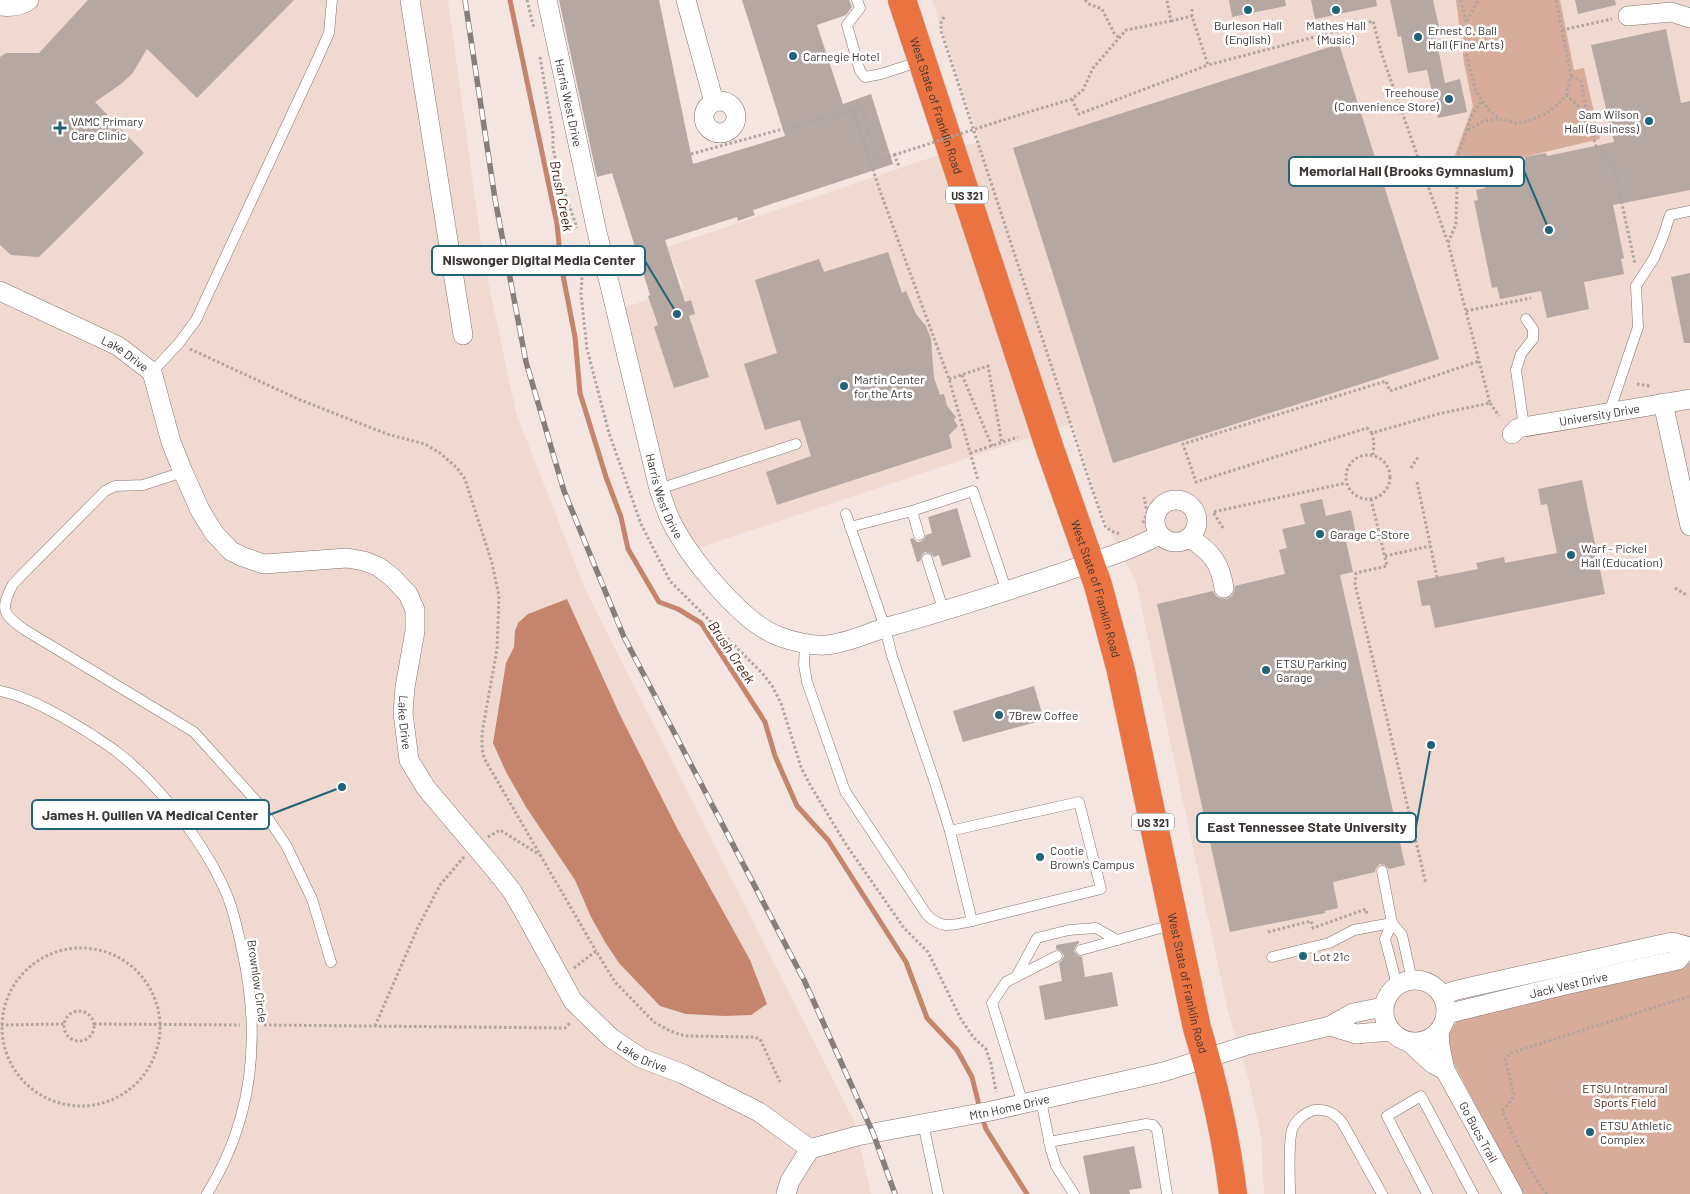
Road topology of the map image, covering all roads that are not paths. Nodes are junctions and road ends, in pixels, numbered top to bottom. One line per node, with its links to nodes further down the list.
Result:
1 (29, 0): 8 (street)
2 (332, 0): 17 (lane)
3 (410, 0): 16 (street)
4 (548, 0): 24 (street, Harris West Drive)
5 (686, 0): 12 (street)
6 (857, 0): 11 (lane)
7 (907, 1): 11 (highway, West State of Franklin Road / US 321)
8 (0, 6)
9 (1628, 16): 10 (street)
10 (1690, 18)
11 (922, 60): 33 (highway, West State of Franklin Road / US 321)
12 (714, 102)
13 (1690, 211): 20 (lane)
14 (1, 294): 17 (street, Lake Drive)
15 (1526, 319): 21 (lane)
16 (463, 335)
17 (152, 372): 23 (street, Lake Drive)
18 (1690, 399): 19 (street, University Drive)
19 (1663, 404): 20 (street, University Drive); 27 (street)
20 (1608, 412): 21 (street, University Drive)
21 (1518, 430)
22 (796, 444): 24 (lane)
23 (182, 472): 50 (lane); 64 (street, Lake Drive)
24 (659, 489): 38 (street, Harris West Drive)
25 (912, 511): 28 (lane); 29 (lane); 35 (lane)
26 (846, 514): 28 (lane)
27 (1690, 526)
28 (850, 527): 37 (lane)
29 (919, 535)
30 (1159, 535): 31 (street); 31 (street); 33 (street, Harris West Drive)
31 (1190, 538): 34 (street)
32 (927, 559): 36 (lane)
33 (1090, 563): 35 (street, Harris West Drive); 44 (highway, West State of Franklin Road / US 321)
34 (1224, 588)
35 (1007, 592): 36 (street, Harris West Drive)
36 (944, 612): 37 (street, Harris West Drive)
37 (885, 628): 38 (street, Harris West Drive); 40 (lane)
38 (805, 642): 42 (lane)
39 (1, 690): 65 (lane, Brownlow Circle)
40 (950, 831): 42 (lane); 42 (lane)
41 (1382, 871): 43 (lane)
42 (972, 921)
43 (1392, 923): 49 (lane); 52 (lane); 52 (lane)
44 (1176, 924): 45 (lane); 59 (highway, West State of Franklin Road / US 321)
45 (1117, 940): 47 (lane); 51 (lane)
46 (1689, 947): 53 (street, Jack Vest Drive); 55 (street, Jack Vest Drive)
47 (1081, 950)
48 (1058, 956): 51 (lane)
49 (1272, 957)
50 (331, 962)
51 (1016, 977): 61 (lane)
52 (1404, 982): 53 (street); 54 (street)
53 (1442, 995): 55 (street)
54 (1383, 1007): 56 (street); 57 (street)
55 (1442, 1022): 58 (street); 60 (street, Go Bucs Trail)
56 (1330, 1026): 57 (street); 59 (street)
57 (1391, 1032): 58 (street)
58 (1409, 1042): 60 (street, Go Bucs Trail)
59 (1207, 1058): 61 (street, Mtn Home Drive); 70 (highway, West State of Franklin Road / US 321)
60 (1445, 1070): 75 (street, Go Bucs Trail)
61 (1032, 1102): 62 (street, Mtn Home Drive); 63 (lane)
62 (923, 1123): 64 (street, Mtn Home Drive); 67 (lane)
63 (1049, 1142): 68 (lane); 69 (lane)
64 (810, 1149): 66 (street)
65 (207, 1194)
66 (786, 1194)
67 (938, 1194)
68 (1074, 1194)
69 (1167, 1194)
70 (1233, 1194)
71 (1290, 1194): 72 (lane)
72 (1382, 1194)
73 (1427, 1194): 74 (lane)
74 (1473, 1194)
75 (1512, 1194)

